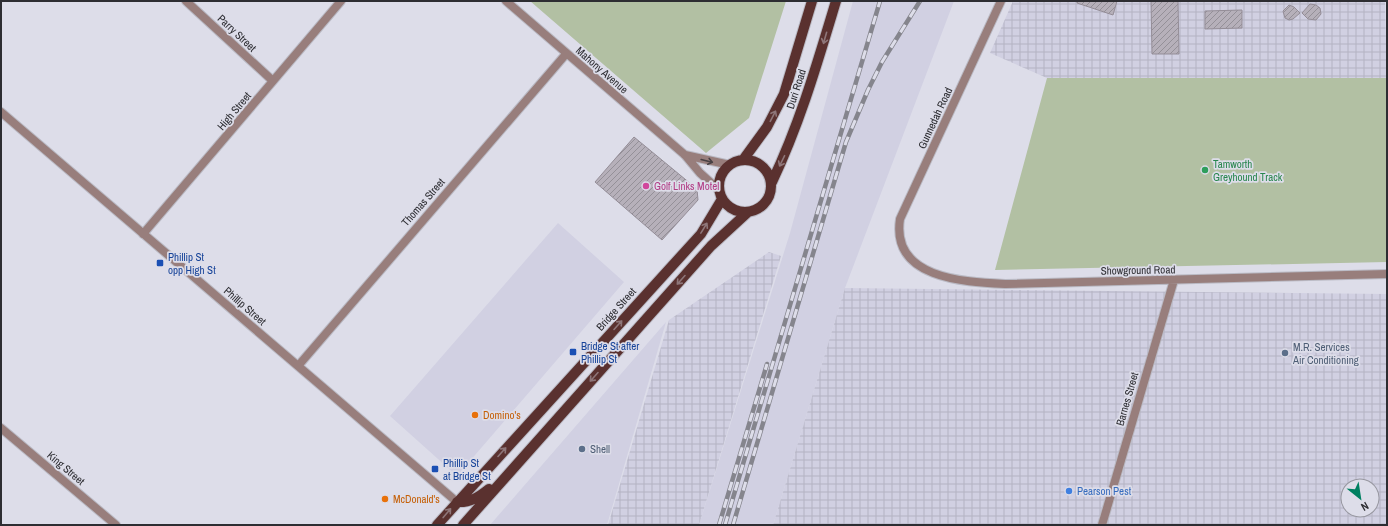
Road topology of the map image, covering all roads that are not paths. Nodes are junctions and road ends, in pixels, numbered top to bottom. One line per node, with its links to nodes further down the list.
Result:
1 (186, 1): 8 (street, Parry Street)
2 (341, 1): 8 (street, High Street)
3 (506, 1): 7 (street, Mahony Avenue)
4 (812, 1): 11 (main road, Duri Road, one-way to 4)
5 (836, 1): 13 (main road, Duri Road, one-way to 13)
6 (1002, 1): 17 (street, Gunnedah Road)
7 (566, 54): 10 (street, Mahony Avenue); 20 (street, Thomas Street)
8 (273, 81): 16 (street, High Street)
9 (1, 112): 16 (street, Phillip Street)
10 (685, 155): 12 (street, Mahony Avenue, one-way to 12); 14 (street, Mahony Avenue)
11 (744, 160): 12 (main road); 13 (main road)
12 (730, 165): 14 (main road)
13 (772, 182): 15 (main road)
14 (721, 194): 15 (main road); 23 (main road, Bridge Street, one-way to 14)
15 (748, 212): 22 (main road, one-way to 22)
16 (144, 234): 20 (street, Phillip Street)
17 (901, 246): 19 (street, Showground Road)
18 (1387, 274): 19 (street, Showground Road)
19 (1174, 280): 27 (street, Barnes Street)
20 (298, 366): 23 (street, Phillip Street)
21 (1, 428): 24 (street, King Street)
22 (514, 466): 23 (main road); 26 (main road)
23 (457, 502): 25 (main road, Bridge Street, one-way to 23)
24 (116, 525)
25 (437, 525)
26 (463, 525)
27 (1102, 525)

